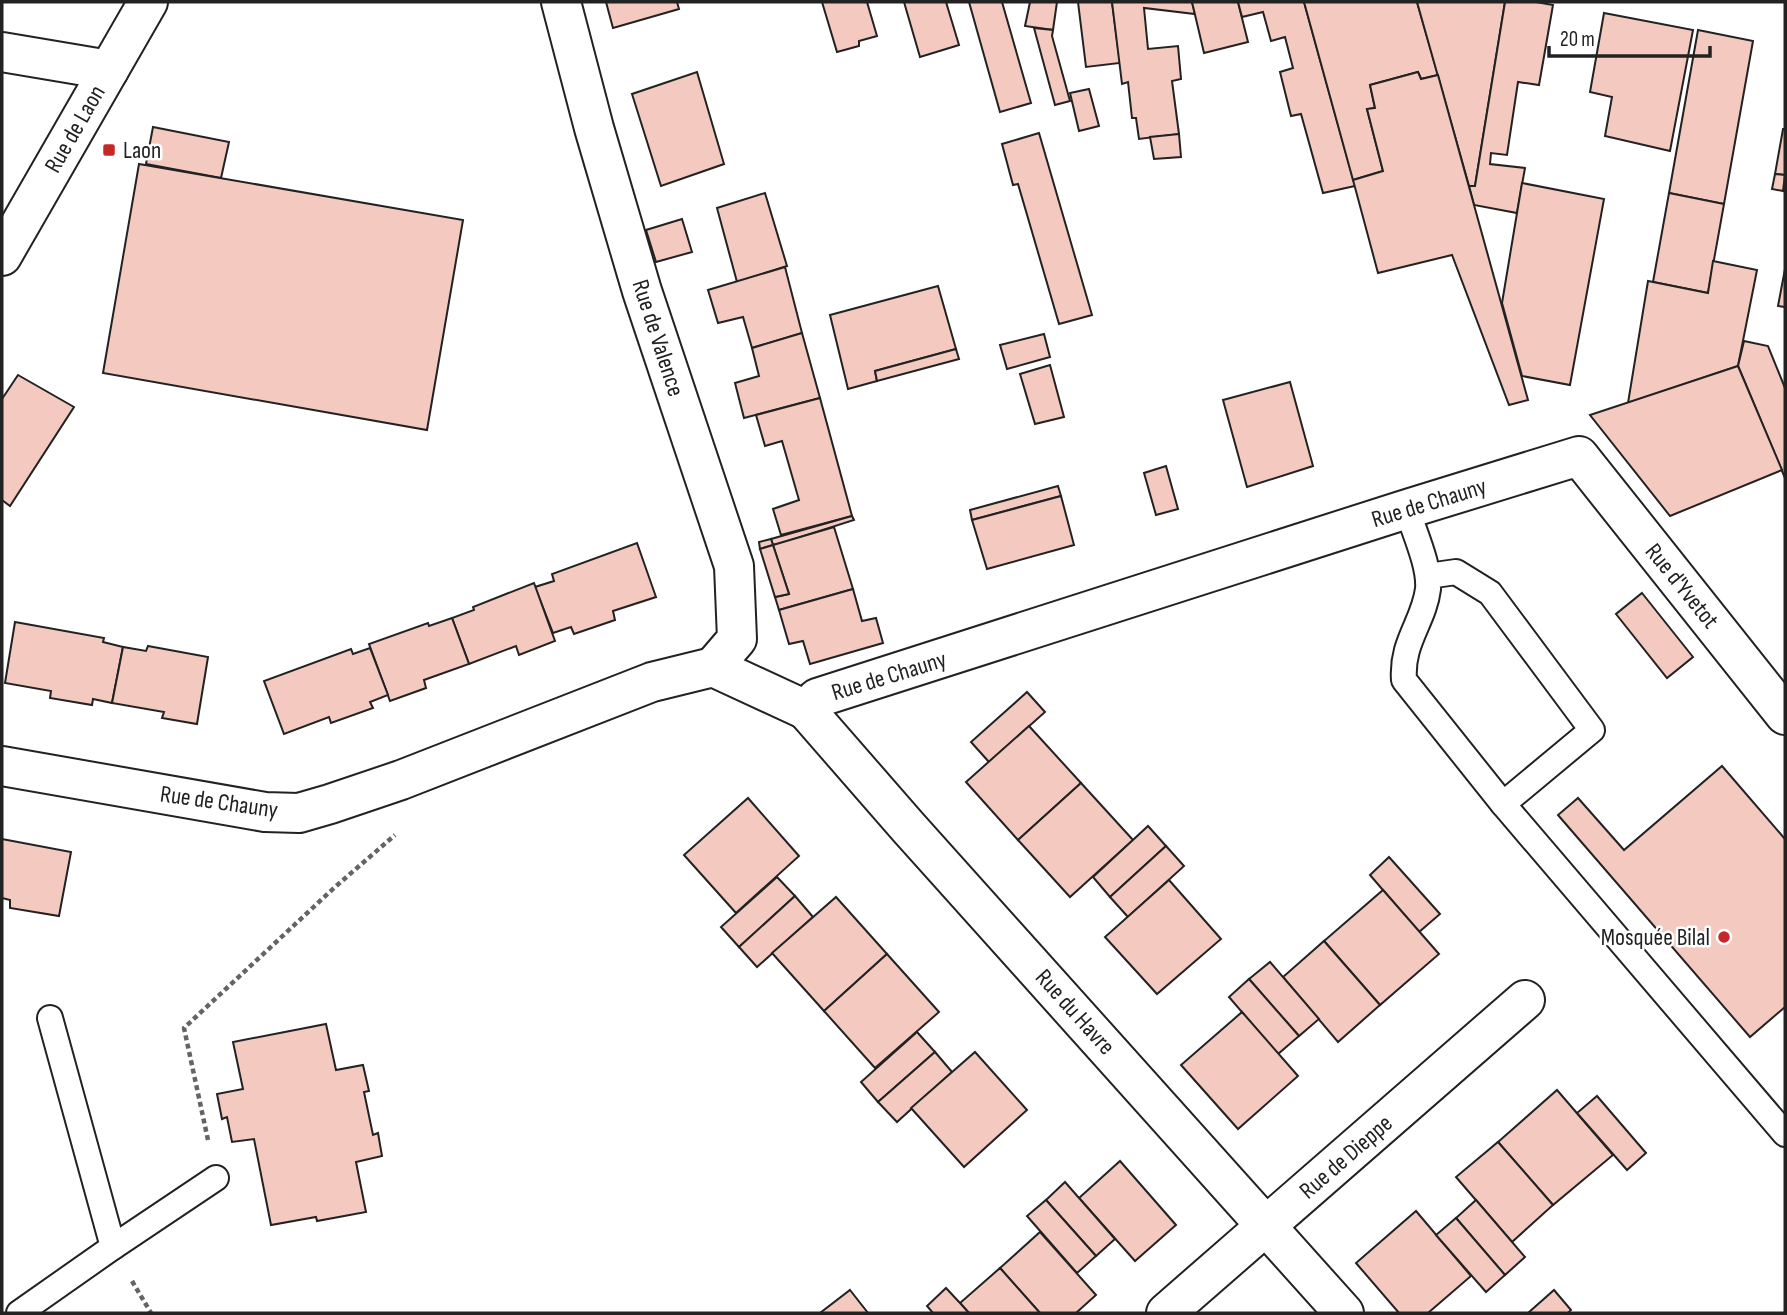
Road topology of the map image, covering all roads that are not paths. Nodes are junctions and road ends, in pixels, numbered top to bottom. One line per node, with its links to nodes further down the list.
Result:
1 (148, 2): 4 (street, Rue de Laon)
2 (561, 2): 9 (street, Rue de Valence)
3 (2, 52): 4 (street)
4 (108, 71): 5 (street, Rue de Laon)
5 (2, 256)
6 (1579, 456): 7 (street, Rue de Chauny); 11 (street, Rue d'Yvetot)
7 (1407, 509): 8 (lane); 10 (street, Rue de Chauny)
8 (1428, 576): 13 (lane); 13 (lane)
9 (713, 667): 10 (street, Rue de Chauny); 12 (street, Rue de Chauny)
10 (806, 710): 18 (street, Rue du Havre)
11 (1785, 715)
12 (2, 766)
13 (1503, 804): 16 (lane)
14 (1525, 1000): 18 (street, Rue de Dieppe)
15 (50, 1018): 19 (lane)
16 (1785, 1134)
17 (216, 1178): 19 (lane)
18 (1266, 1227): 21 (street, Rue de Dieppe); 22 (street, Rue du Havre)
19 (113, 1247): 20 (lane)
20 (19, 1313)
21 (1166, 1313)
22 (1344, 1313)

